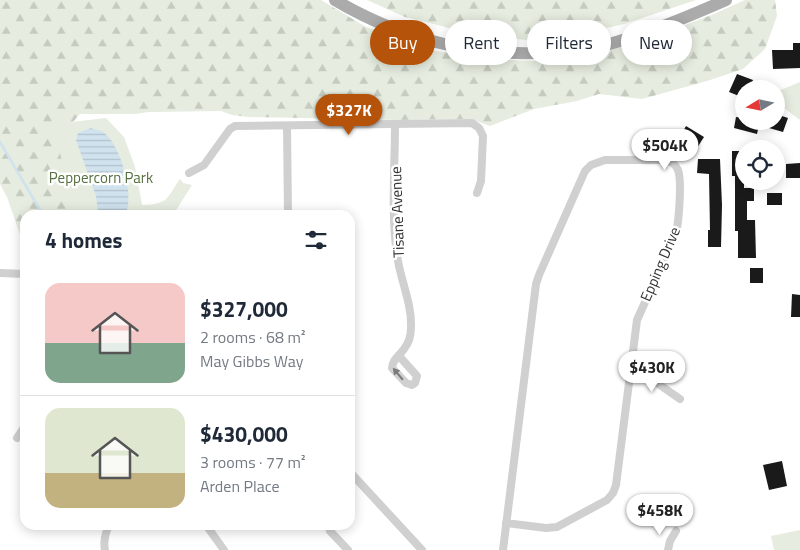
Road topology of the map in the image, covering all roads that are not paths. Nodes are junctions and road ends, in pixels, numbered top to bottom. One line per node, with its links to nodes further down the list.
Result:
1 (335, 0): 2 (main road)
2 (726, 0)
3 (395, 124): 4 (street); 6 (street); 10 (street, Tisane Avenue)
4 (287, 126): 5 (street); 7 (street)
5 (189, 173)
6 (477, 192)
7 (288, 210)
8 (0, 274): 9 (street)
9 (20, 274)
10 (399, 356)
11 (631, 371): 12 (street); 16 (street, Epping Drive); 16 (street, Epping Drive)
12 (680, 399)
13 (20, 434): 14 (street)
14 (17, 438)
15 (355, 477): 24 (street)
16 (506, 523): 25 (street, Epping Drive)
17 (107, 530): 21 (street)
18 (210, 530): 22 (street)
19 (330, 531): 23 (street)
20 (676, 531): 26 (street)
21 (105, 550)
22 (224, 550)
23 (348, 550)
24 (422, 550)
25 (503, 550)
26 (668, 550)

